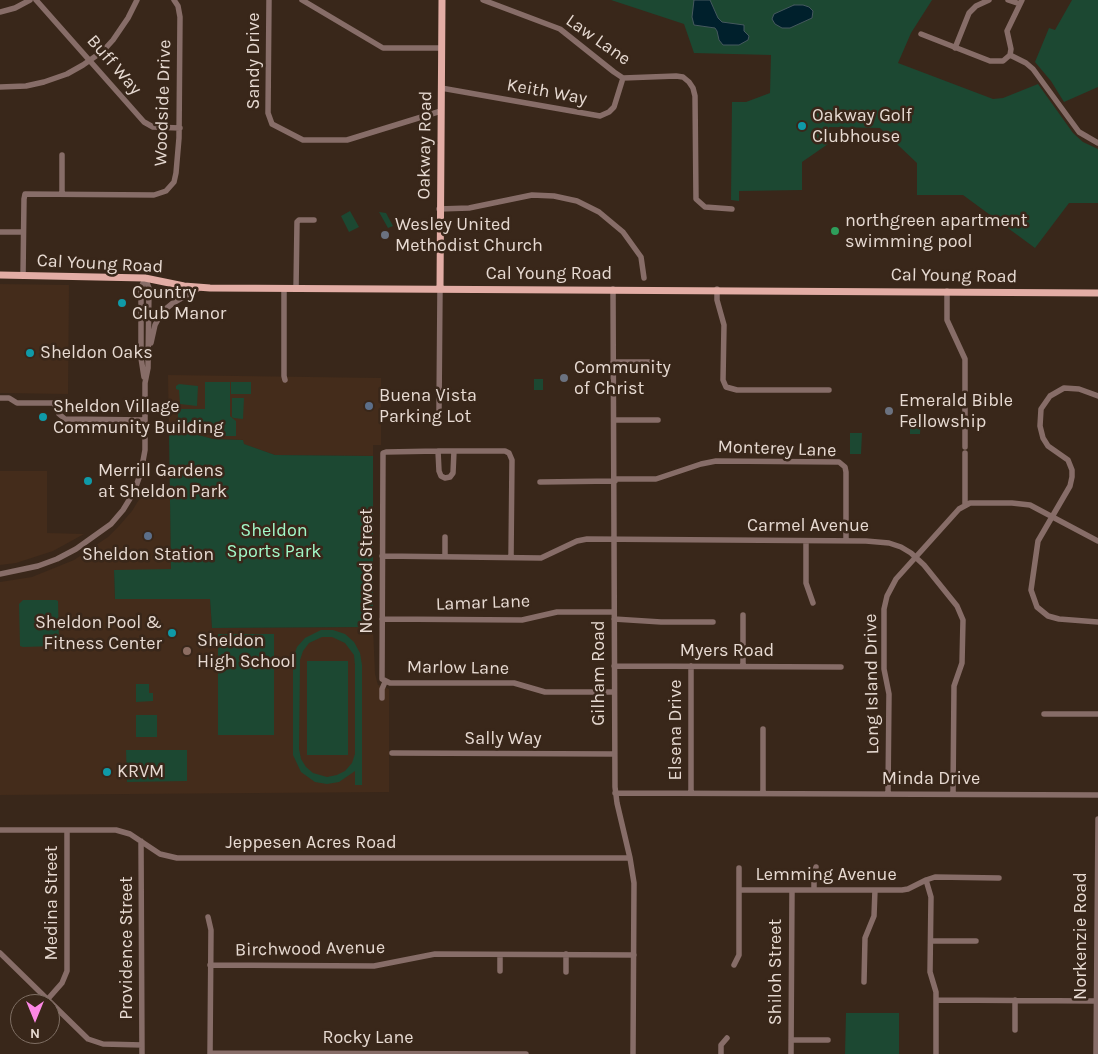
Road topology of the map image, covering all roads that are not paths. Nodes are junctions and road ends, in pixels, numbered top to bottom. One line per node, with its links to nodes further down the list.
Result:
1 (30, 0): 12 (street)
2 (36, 0): 17 (street, Buff Way)
3 (137, 0): 17 (street)
4 (174, 0): 22 (street, Woodside Drive)
5 (269, 0): 21 (street, Sandy Drive)
6 (302, 0): 14 (street)
7 (442, 0): 14 (main road, Oakway Road)
8 (483, 0): 18 (street, Law Lane)
9 (989, 0): 15 (street)
10 (1008, 0): 11 (street)
11 (1021, 2): 16 (street)
12 (0, 12)
13 (921, 34): 15 (street)
14 (442, 48): 20 (main road, Oakway Road)
15 (955, 48): 16 (street)
16 (1010, 55): 23 (street)
17 (90, 61): 19 (street); 22 (street, Buff Way)
18 (623, 78): 20 (street, Keith Way); 29 (street, Law Lane)
19 (0, 86)
20 (441, 88): 21 (main road, Oakway Road)
21 (440, 111): 28 (main road, Oakway Road)
22 (180, 128): 25 (street, Woodside Drive)
23 (1098, 143)
24 (62, 155): 26 (street)
25 (169, 188): 26 (street, Woodside Drive); 27 (street)
26 (62, 194): 32 (street, Woodside Drive)
27 (174, 194)
28 (439, 209): 36 (street); 40 (main road, Oakway Road)
29 (732, 209)
30 (314, 220): 39 (street)
31 (0, 232): 32 (street)
32 (23, 232): 34 (street, Woodside Drive)
33 (0, 276): 34 (main road, Cal Young Road)
34 (23, 276): 35 (main road, Cal Young Road)
35 (145, 278): 37 (main road, Cal Young Road); 47 (street); 49 (street)
36 (644, 278)
37 (201, 287): 38 (main road, Cal Young Road); 47 (street)
38 (284, 288): 39 (main road, Cal Young Road); 48 (street)
39 (296, 289): 40 (main road, Cal Young Road)
40 (440, 289): 41 (main road, Cal Young Road); 53 (street, Oakway Road)
41 (613, 289): 42 (main road, Cal Young Road); 45 (street, Gilham Road)
42 (717, 290): 43 (main road, Cal Young Road); 50 (street)
43 (947, 292): 44 (main road, Cal Young Road); 61 (street)
44 (1098, 293)
45 (614, 362): 46 (street); 55 (street, Gilham Road)
46 (653, 362)
47 (148, 368): 49 (street)
48 (285, 380)
49 (145, 383): 54 (street)
50 (829, 390)
51 (1098, 396): 62 (street)
52 (0, 398): 54 (street)
53 (439, 410)
54 (145, 420): 72 (street)
55 (615, 420): 56 (street); 59 (street, Gilham Road)
56 (658, 420)
57 (438, 451): 58 (street); 58 (street); 68 (street, Norwood Street)
58 (454, 451): 70 (street)
59 (615, 480): 60 (street, Monterey Lane); 64 (street, Gilham Road); 66 (street, Monterey Lane)
60 (540, 482)
61 (965, 504): 62 (street); 71 (street, Long Island Drive)
62 (1051, 516): 67 (street); 78 (street)
63 (445, 537): 69 (street)
64 (614, 540): 65 (street, Carmel Avenue); 70 (street, Carmel Avenue); 74 (street, Gilham Road)
65 (806, 541): 66 (street, Carmel Avenue); 73 (street)
66 (846, 541): 71 (street, Carmel Avenue)
67 (1098, 541)
68 (382, 556): 69 (street, Carmel Avenue); 76 (street, Norwood Street)
69 (445, 557): 70 (street, Carmel Avenue)
70 (511, 557)
71 (916, 557): 94 (street, Long Island Drive); 95 (street, Carmel Avenue)
72 (0, 574)
73 (813, 603)
74 (614, 616): 76 (street, Lamar Lane); 77 (street, Lamar Lane); 79 (street, Gilham Road)
75 (743, 616): 81 (street)
76 (382, 619): 83 (street, Norwood Street)
77 (713, 622)
78 (1098, 622)
79 (614, 666): 80 (street, Myers Road); 84 (street, Gilham Road)
80 (691, 666): 81 (street, Myers Road); 92 (street, Elsena Drive)
81 (743, 666): 82 (street, Myers Road)
82 (841, 667)
83 (388, 682): 84 (street, Marlow Lane); 85 (street)
84 (614, 692): 90 (street, Gilham Road)
85 (382, 698)
86 (1044, 714): 87 (street)
87 (1098, 714)
88 (763, 729): 93 (street)
89 (392, 754): 90 (street, Sally Way)
90 (614, 754): 91 (street, Gilham Road)
91 (615, 793): 92 (street, Minda Drive); 102 (street, Gilham Road)
92 (691, 793): 93 (street, Minda Drive)
93 (763, 793): 94 (street, Minda Drive)
94 (888, 794): 95 (street, Minda Drive)
95 (953, 794): 96 (street, Minda Drive)
96 (1098, 795)
97 (1098, 819): 98 (street, Norkenzie Road)
98 (1098, 829): 111 (street, Norkenzie Road)
99 (0, 830): 100 (street, Jeppesen Acres Road)
100 (67, 830): 101 (street, Jeppesen Acres Road); 126 (street, Medina Street)
101 (141, 841): 102 (street, Jeppesen Acres Road); 135 (street, Providence Street)
102 (630, 858): 118 (street, Gilham Road)
103 (816, 867): 109 (street)
104 (739, 868): 107 (street, Lemming Avenue)
105 (999, 878): 106 (street, Lemming Avenue)
106 (926, 880): 110 (street, Lemming Avenue); 113 (street)
107 (740, 890): 108 (street, Lemming Avenue); 120 (street, Lemming Avenue)
108 (792, 890): 109 (street, Lemming Avenue); 133 (street, Shiloh Street)
109 (814, 890): 110 (street, Lemming Avenue)
110 (875, 890): 124 (street)
111 (1097, 911): 123 (street, Norkenzie Road)
112 (208, 917): 119 (street)
113 (931, 941): 114 (street); 127 (street)
114 (976, 941)
115 (0, 953): 125 (street)
116 (566, 954): 117 (street, Birchwood Avenue); 118 (street, Birchwood Avenue); 122 (street)
117 (500, 955): 119 (street, Birchwood Avenue); 121 (street)
118 (634, 955): 140 (street, Gilham Road)
119 (210, 965): 136 (street)
120 (734, 965)
121 (500, 971)
122 (566, 972)
123 (1097, 978): 129 (street, Norkenzie Road)
124 (864, 982)
125 (41, 994)
126 (52, 994)
127 (936, 1000): 128 (street); 143 (street)
128 (1015, 1000): 129 (street); 131 (street)
129 (1096, 1001): 144 (street, Norkenzie Road)
130 (60, 1012): 135 (street)
131 (1014, 1030)
132 (727, 1038): 141 (street)
133 (791, 1040): 134 (street); 142 (street, Shiloh Street)
134 (828, 1040)
135 (142, 1045): 137 (street, Providence Street)
136 (210, 1053): 138 (street, Rocky Lane)
137 (142, 1054)
138 (412, 1054): 139 (street, Rocky Lane)
139 (526, 1054)
140 (633, 1054)
141 (720, 1054)
142 (791, 1054)
143 (936, 1054)
144 (1096, 1054)

